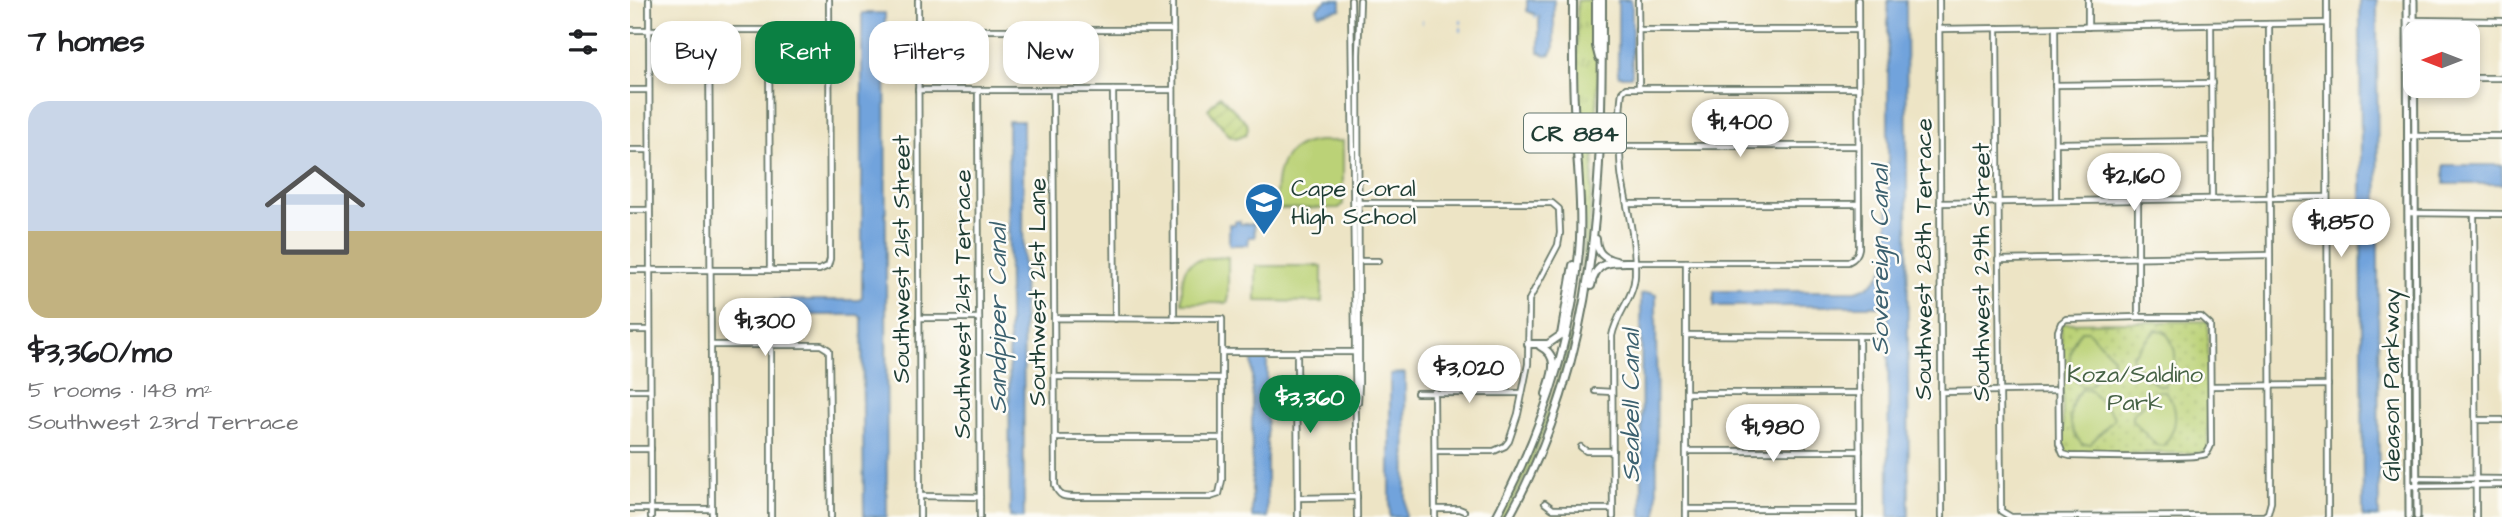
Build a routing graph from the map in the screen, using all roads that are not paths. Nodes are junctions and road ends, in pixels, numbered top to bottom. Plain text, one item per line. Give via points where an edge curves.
1 (649, 0) edge
2 (829, 0) edge
3 (918, 0) edge
4 (1172, 0) edge
5 (1351, 0) edge
6 (1360, 0) edge
7 (1573, 0) edge
8 (1596, 0) edge
9 (1604, 0) edge
10 (1638, 0) edge
11 (1858, 0) edge
12 (1939, 0) edge
13 (2088, 0) edge
14 (2327, 0) edge
15 (2407, 0) edge
16 (2414, 0) edge
17 (2407, 20) joint
18 (2415, 20) junction
19 (829, 21) edge
20 (918, 21) edge
21 (2502, 21) edge
22 (2327, 23) junction
23 (2269, 24) junction
24 (2211, 25) junction
25 (1359, 26) junction
26 (2055, 27) junction
27 (2088, 27) junction
28 (1939, 29) junction
29 (1997, 29) junction
30 (630, 30) edge
31 (649, 30) junction
32 (989, 30) edge
33 (1172, 30) junction
34 (1638, 30) junction
35 (1858, 30) junction
36 (1602, 66) junction
37 (1602, 78) junction
38 (2480, 78) edge
39 (2502, 78) edge
40 (2212, 83) junction
41 (709, 84) edge
42 (769, 84) edge
43 (829, 84) edge
44 (918, 84) edge
45 (2055, 85) junction
46 (1639, 88) junction
47 (1858, 88) junction
48 (630, 90) edge
49 (649, 90) junction
50 (918, 90) junction
51 (978, 90) junction
52 (1054, 90) junction
53 (1113, 90) junction
54 (1173, 90) junction
55 (2407, 98) edge
56 (2415, 98) edge
57 (1601, 101) junction
58 (2408, 136) junction
59 (2415, 136) junction
60 (2502, 136) edge
61 (2212, 141) junction
62 (2056, 143) junction
63 (1622, 146) junction
64 (1858, 146) junction
65 (630, 150) edge
66 (649, 150) junction
67 (2328, 197) junction
68 (2212, 198) junction
69 (2270, 198) junction
70 (2138, 200) junction
71 (2056, 201) junction
72 (1998, 202) junction
73 (1356, 203) junction
74 (1940, 203) junction
75 (1628, 204) junction
76 (1859, 204) junction
77 (630, 210) edge
78 (649, 210) junction
79 (2408, 213) junction
80 (2416, 213) junction
81 (2474, 214) junction
82 (2502, 214) edge
83 (1581, 219) junction
84 (2270, 255) junction
85 (2138, 257) junction
86 (1998, 260) junction
87 (1357, 261) junction
88 (1378, 261) dead end
89 (1616, 261) junction
90 (1634, 262) junction
91 (1685, 262) junction
92 (630, 270) edge
93 (650, 270) junction
94 (711, 270) junction
95 (770, 270) junction
96 (2138, 317) junction
97 (919, 318) junction
98 (979, 318) junction
99 (1054, 318) junction
100 (1115, 319) junction
101 (1174, 319) junction
102 (630, 330) edge
103 (650, 330) junction
104 (1686, 335) junction
105 (1859, 336) junction
106 (1879, 336) dead end
107 (1532, 344) junction
108 (711, 345) junction
109 (771, 345) junction
110 (1222, 352) junction
111 (1297, 352) junction
112 (1357, 352) junction
113 (1573, 357) junction
114 (1055, 377) junction
115 (1222, 378) junction
116 (2328, 385) junction
117 (2211, 386) junction
118 (2271, 386) junction
119 (630, 390) edge
120 (650, 390) junction
121 (2058, 390) junction
122 (1595, 391) dead end
123 (1998, 391) junction
124 (1941, 392) junction
125 (1417, 393) dead end
126 (1434, 393) junction
127 (1522, 393) junction
128 (1612, 393) junction
129 (1686, 393) junction
130 (1860, 393) junction
131 (2476, 420) junction
132 (2502, 420) edge
133 (1055, 438) junction
134 (1222, 438) junction
135 (1581, 447) dead end
136 (630, 449) edge
137 (651, 449) junction
138 (1435, 451) junction
139 (1613, 451) junction
140 (1686, 451) junction
141 (1860, 451) junction
142 (2409, 477) junction
143 (2417, 478) junction
144 (2476, 478) junction
145 (2502, 479) edge
146 (1514, 481) junction
147 (2475, 485) junction
148 (2502, 485) edge
149 (2409, 486) junction
150 (2417, 486) junction
151 (920, 496) junction
152 (980, 497) junction
153 (1357, 497) junction
154 (1298, 498) junction
155 (1545, 503) dead end
156 (630, 509) edge
157 (651, 509) junction
158 (712, 509) junction
159 (1435, 509) junction
160 (1613, 509) junction
161 (1686, 509) junction
162 (1860, 509) junction
163 (1464, 511) dead end
164 (651, 517) edge
165 (712, 517) edge
166 (771, 517) edge
167 (831, 517) edge
168 (920, 517) edge
169 (980, 517) edge
170 (1298, 517) edge
171 (1357, 517) edge
172 (1435, 517) edge
173 (1496, 517) edge
174 (1509, 517) edge
175 (1613, 517) edge
176 (1686, 517) edge
177 (1860, 517) edge
178 (1942, 517) edge
179 (2139, 517) edge
180 (2328, 517) edge
181 (2409, 517) edge
182 (2417, 517) edge
183 (2476, 517) edge

1 - 31 street
2 - 19 street
3 - 20 street, Southwest 21st Street
4 - 33 street
5 - 25 street via 1352,19
5 - 73 street
6 - 25 street
7 - 83 highway, CR 884
8 - 36 highway via 1596,46
9 - 36 highway, CR 884
9 - 37 highway via 1606,66
10 - 34 street
11 - 35 street
12 - 28 street, Southwest 28th Terrace
13 - 27 street
14 - 22 street
15 - 17 main road, Gleason Parkway
16 - 18 main road, Gleason Parkway
17 - 18 street
18 - 21 street
22 - 23 street
22 - 67 street
23 - 24 street
23 - 69 street
24 - 27 street
24 - 40 street
25 - 73 street
26 - 27 street
26 - 29 street
26 - 45 street
28 - 29 street
28 - 74 street, Southwest 28th Terrace
29 - 72 street, Southwest 29th Street
30 - 31 street
31 - 49 street
32 - 33 street
33 - 54 street
34 - 35 street
34 - 46 street
35 - 47 street
36 - 37 highway, CR 884
37 - 57 highway, CR 884
38 - 39 street
40 - 45 street
40 - 61 street
41 - 94 street
42 - 95 street
43 - 95 street via 830,260 819,270
44 - 50 street, Southwest 21st Street
45 - 62 street
46 - 47 street
46 - 63 street via 1622,92
47 - 64 street
48 - 49 street
49 - 66 street
50 - 51 street
50 - 97 street, Southwest 21st Street
51 - 52 street
51 - 98 street, Southwest 21st Terrace
52 - 53 street
52 - 99 street, Southwest 21st Lane
53 - 54 street
53 - 100 street
54 - 101 street
55 - 58 main road, Gleason Parkway
56 - 59 main road, Gleason Parkway
57 - 89 highway via 1605,114 1596,241 1602,255
57 - 113 highway, CR 884 via 1591,260
58 - 59 street
58 - 79 main road, Gleason Parkway
59 - 60 street
59 - 80 main road, Gleason Parkway
61 - 62 street
61 - 68 street
62 - 71 street
63 - 64 street
63 - 75 street
64 - 76 street
65 - 66 street
66 - 78 street
67 - 69 street
67 - 116 street
68 - 69 street
68 - 70 street
69 - 84 street
70 - 71 street
70 - 85 street
71 - 72 street
72 - 74 street
72 - 86 street, Southwest 29th Street
73 - 87 street
73 - 107 street via 1557,206 1558,245 1529,300
74 - 124 street, Southwest 28th Terrace
75 - 76 street
75 - 90 street
76 - 91 street via 1859,248 1854,260
77 - 78 street
78 - 93 street
79 - 80 street
79 - 142 main road, Gleason Parkway
80 - 81 street
80 - 143 main road, Gleason Parkway
81 - 82 street
81 - 131 street
83 - 107 highway via 1563,330 1556,340
83 - 146 highway, CR 884 via 1563,349
84 - 85 street
84 - 118 street
85 - 86 street
85 - 96 street
86 - 123 street, Southwest 29th Street
87 - 88 street
87 - 112 street
89 - 90 highway
89 - 113 highway via 1593,275 1581,344
90 - 91 street
90 - 128 street via 1633,288 1613,331
91 - 104 street
92 - 93 street
93 - 94 street
93 - 103 street
94 - 95 street
94 - 108 street
96 - 117 street via 2201,317 2208,321
96 - 121 street via 2066,319 2061,323
97 - 98 street
97 - 151 street, Southwest 21st Street
98 - 152 street, Southwest 21st Terrace
99 - 100 street
99 - 114 street, Southwest 21st Lane
100 - 101 street
101 - 110 street via 1222,319
102 - 103 street
103 - 120 street
104 - 105 street
104 - 129 street
105 - 106 street
105 - 130 street
107 - 127 street
107 - 146 highway via 1548,351 1554,363
108 - 109 street
108 - 158 street
109 - 166 street
109 - 167 street via 821,345 829,350
110 - 111 street
110 - 115 street
111 - 112 street
111 - 154 street
112 - 153 street
113 - 174 highway, CR 884 via 1548,435
114 - 115 street
114 - 133 street, Southwest 21st Lane
115 - 134 street
116 - 118 street
116 - 180 street
117 - 118 street
117 - 121 street via 2208,453 2177,457 2063,454
118 - 179 street via 2268,513
119 - 120 street
120 - 137 street
121 - 123 street
122 - 128 street
123 - 124 street
123 - 179 street, Southwest 29th Street via 1999,507 2004,514
124 - 178 street, Southwest 28th Terrace
125 - 126 street
126 - 127 street
126 - 138 street
127 - 138 street via 1505,446 1494,451
128 - 139 street
129 - 130 street
129 - 140 street
130 - 141 street
131 - 132 street
131 - 144 street
133 - 134 street
133 - 134 street, Southwest 21st Lane via 1055,485 1062,497 1210,497 1219,494 1223,480
135 - 139 street
136 - 137 street
137 - 157 street
138 - 159 street
139 - 160 street
140 - 141 street
140 - 161 street
141 - 162 street
142 - 143 street
142 - 149 main road, Gleason Parkway
143 - 144 street
143 - 150 main road, Gleason Parkway
144 - 145 street
144 - 147 street
146 - 173 highway, CR 884
147 - 148 street
147 - 150 street
147 - 183 street
149 - 150 street
149 - 181 main road, Gleason Parkway
150 - 182 main road, Gleason Parkway
151 - 152 street
151 - 168 street, Southwest 21st Street
152 - 169 street, Southwest 21st Terrace
153 - 154 street
153 - 171 street
154 - 170 street
155 - 160 street via 1553,509
156 - 157 street
157 - 158 street
157 - 164 street
158 - 165 street
159 - 163 street
159 - 172 street
160 - 175 street
161 - 162 street
161 - 176 street
162 - 177 street

